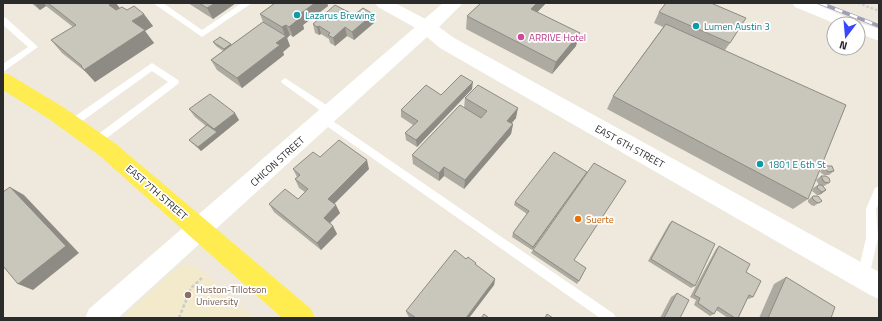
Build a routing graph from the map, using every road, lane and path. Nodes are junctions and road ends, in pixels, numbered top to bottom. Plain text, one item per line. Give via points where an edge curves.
1 (157, 3) edge
2 (248, 3) edge
3 (454, 3) edge
4 (800, 3) edge
5 (858, 3) edge
6 (387, 4) edge
7 (879, 11) edge
8 (832, 16) edge
9 (3, 20) edge
10 (427, 27) junction
11 (866, 30) edge
12 (879, 35) edge
13 (5, 81) edge
14 (285, 81) dead end
15 (328, 116) junction
16 (72, 124) junction
17 (96, 142) junction
18 (879, 191) edge
19 (200, 229) junction
20 (202, 278) dead end
21 (871, 281) edge
22 (98, 318) edge
23 (179, 318) edge
24 (302, 318) edge
25 (610, 318) edge

1 - 2 lane via 202,34
3 - 10 street, CHICON STREET
4 - 8 street
5 - 7 path
6 - 10 street, EAST 6TH STREET
9 - 13 lane via 34,47
10 - 15 street, CHICON STREET
10 - 21 street, EAST 6TH STREET via 447,43
11 - 12 street
13 - 16 main road, EAST 7TH STREET
14 - 15 lane
15 - 19 street, CHICON STREET
15 - 25 lane
16 - 17 main road, EAST 7TH STREET
16 - 17 lane via 152,66 175,82
17 - 19 main road, EAST 7TH STREET
18 - 21 lane via 871,209
19 - 22 street, CHICON STREET
19 - 24 main road, EAST 7TH STREET
20 - 23 path via 191,288

